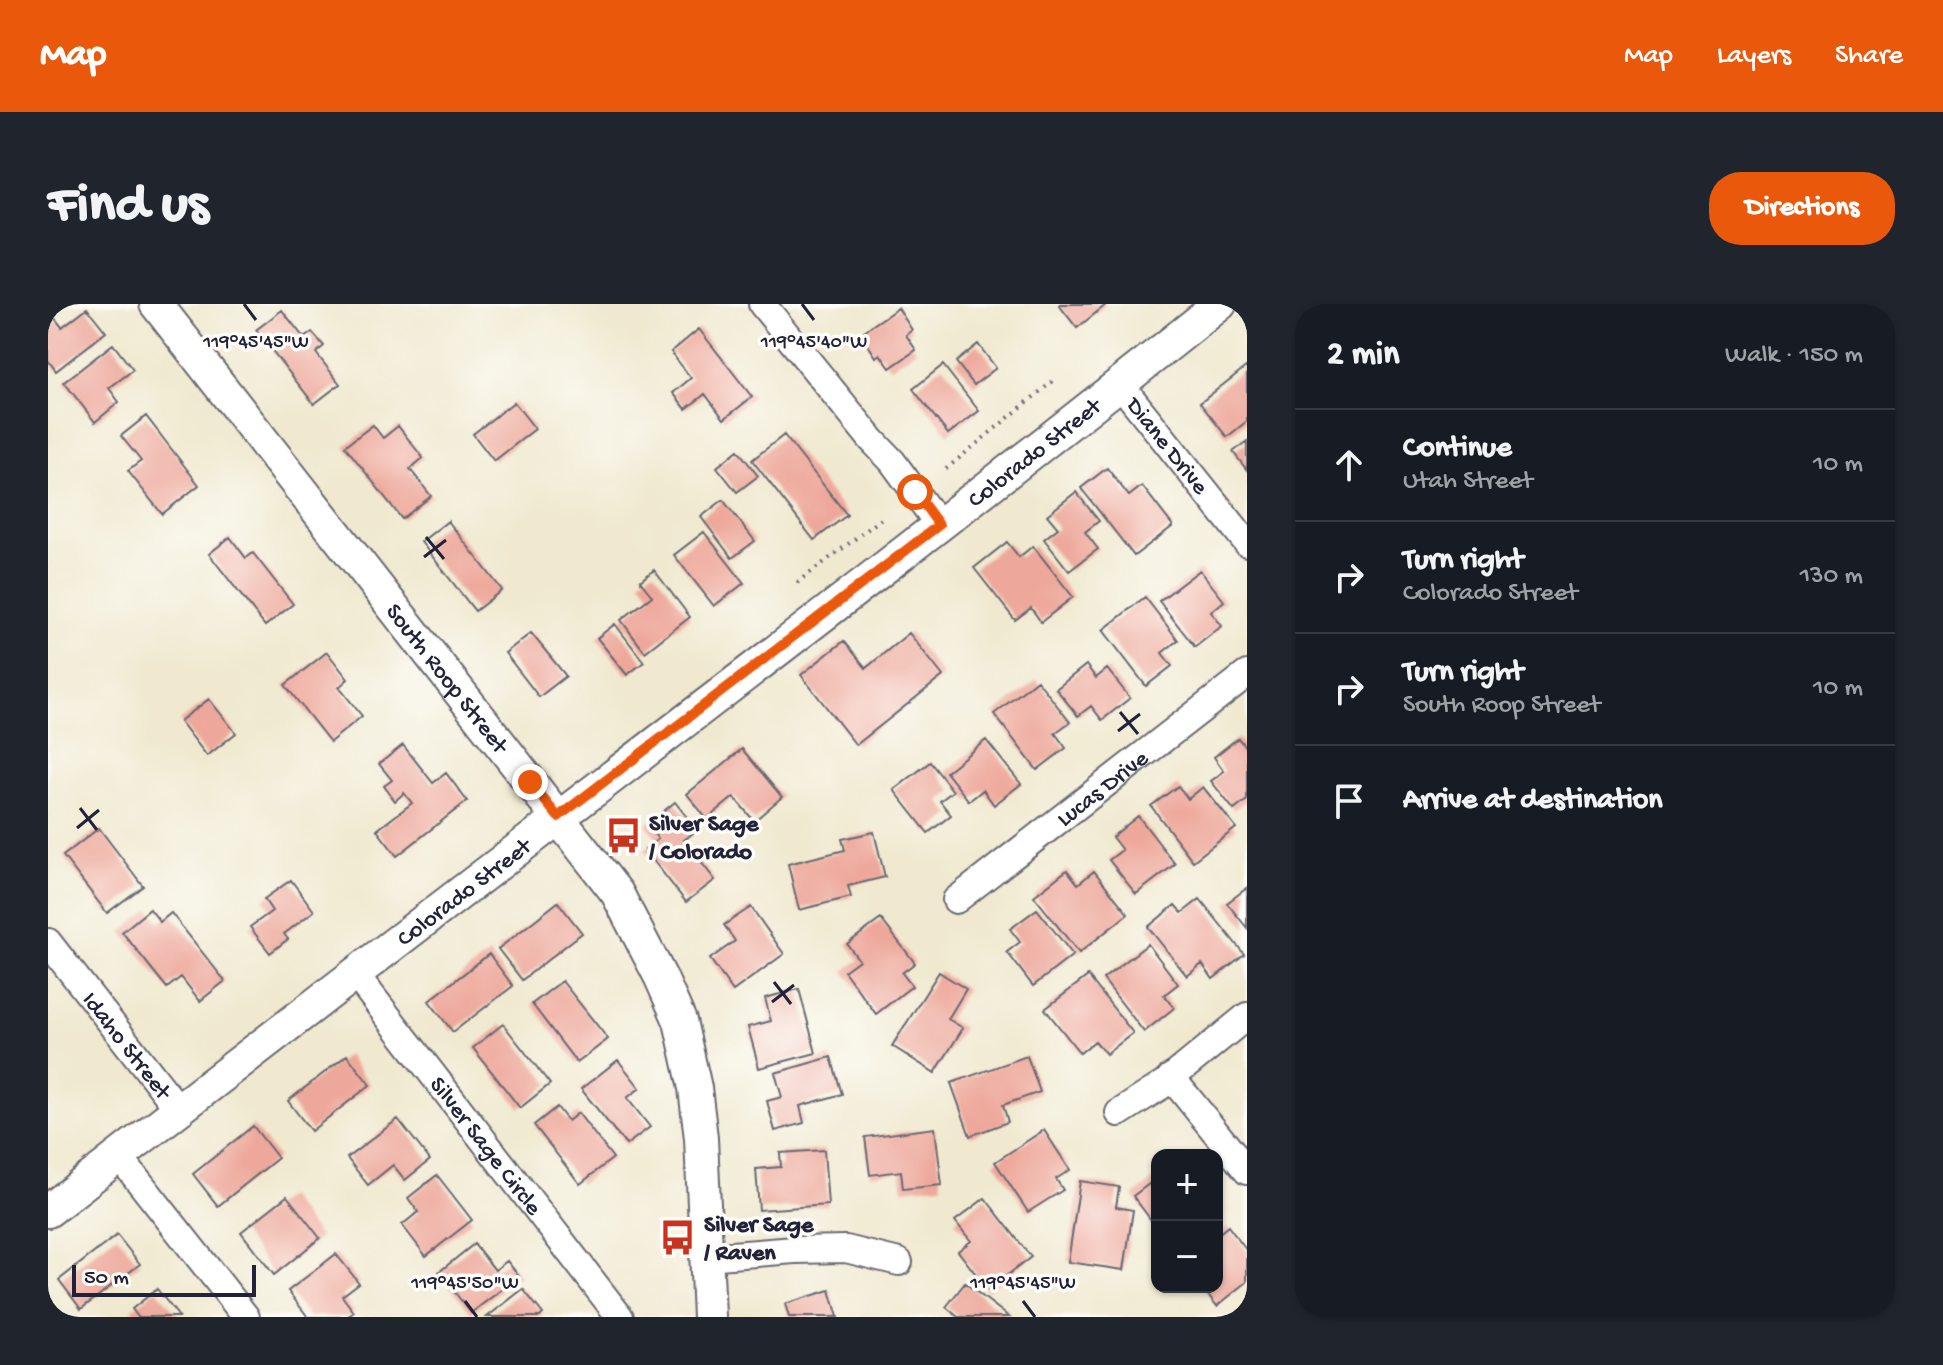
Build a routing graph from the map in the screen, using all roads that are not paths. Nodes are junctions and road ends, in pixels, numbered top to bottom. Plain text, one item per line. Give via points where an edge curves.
1 (156, 304) edge
2 (762, 304) edge
3 (1220, 304) edge
4 (1120, 384) junction
5 (939, 525) junction
6 (1247, 543) edge
7 (1247, 674) edge
8 (558, 817) junction
9 (956, 900) dead end
10 (48, 942) edge
11 (355, 974) junction
12 (1247, 1016) edge
13 (1171, 1077) junction
14 (179, 1110) junction
15 (1119, 1113) dead end
16 (119, 1156) junction
17 (1247, 1171) edge
18 (48, 1211) edge
19 (705, 1257) junction
20 (899, 1262) dead end
21 (246, 1317) edge
22 (620, 1317) edge
23 (709, 1317) edge

1 - 8 street, South Roop Street
2 - 5 street
3 - 4 street, Colorado Street
4 - 5 street, Colorado Street
4 - 6 street, Diane Drive
5 - 8 street, Colorado Street
7 - 9 street, Lucas Drive
8 - 11 street, Colorado Street
8 - 19 street, South Roop Street via 617,893 680,1021 701,1138
10 - 14 street, Idaho Street
11 - 14 street, Colorado Street
11 - 22 street, Silver Sage Circle
12 - 13 street
13 - 15 street
13 - 17 street
14 - 16 street, Colorado Street
16 - 18 street, Colorado Street
16 - 21 street
19 - 20 street via 846,1249
19 - 23 street, South Roop Street

